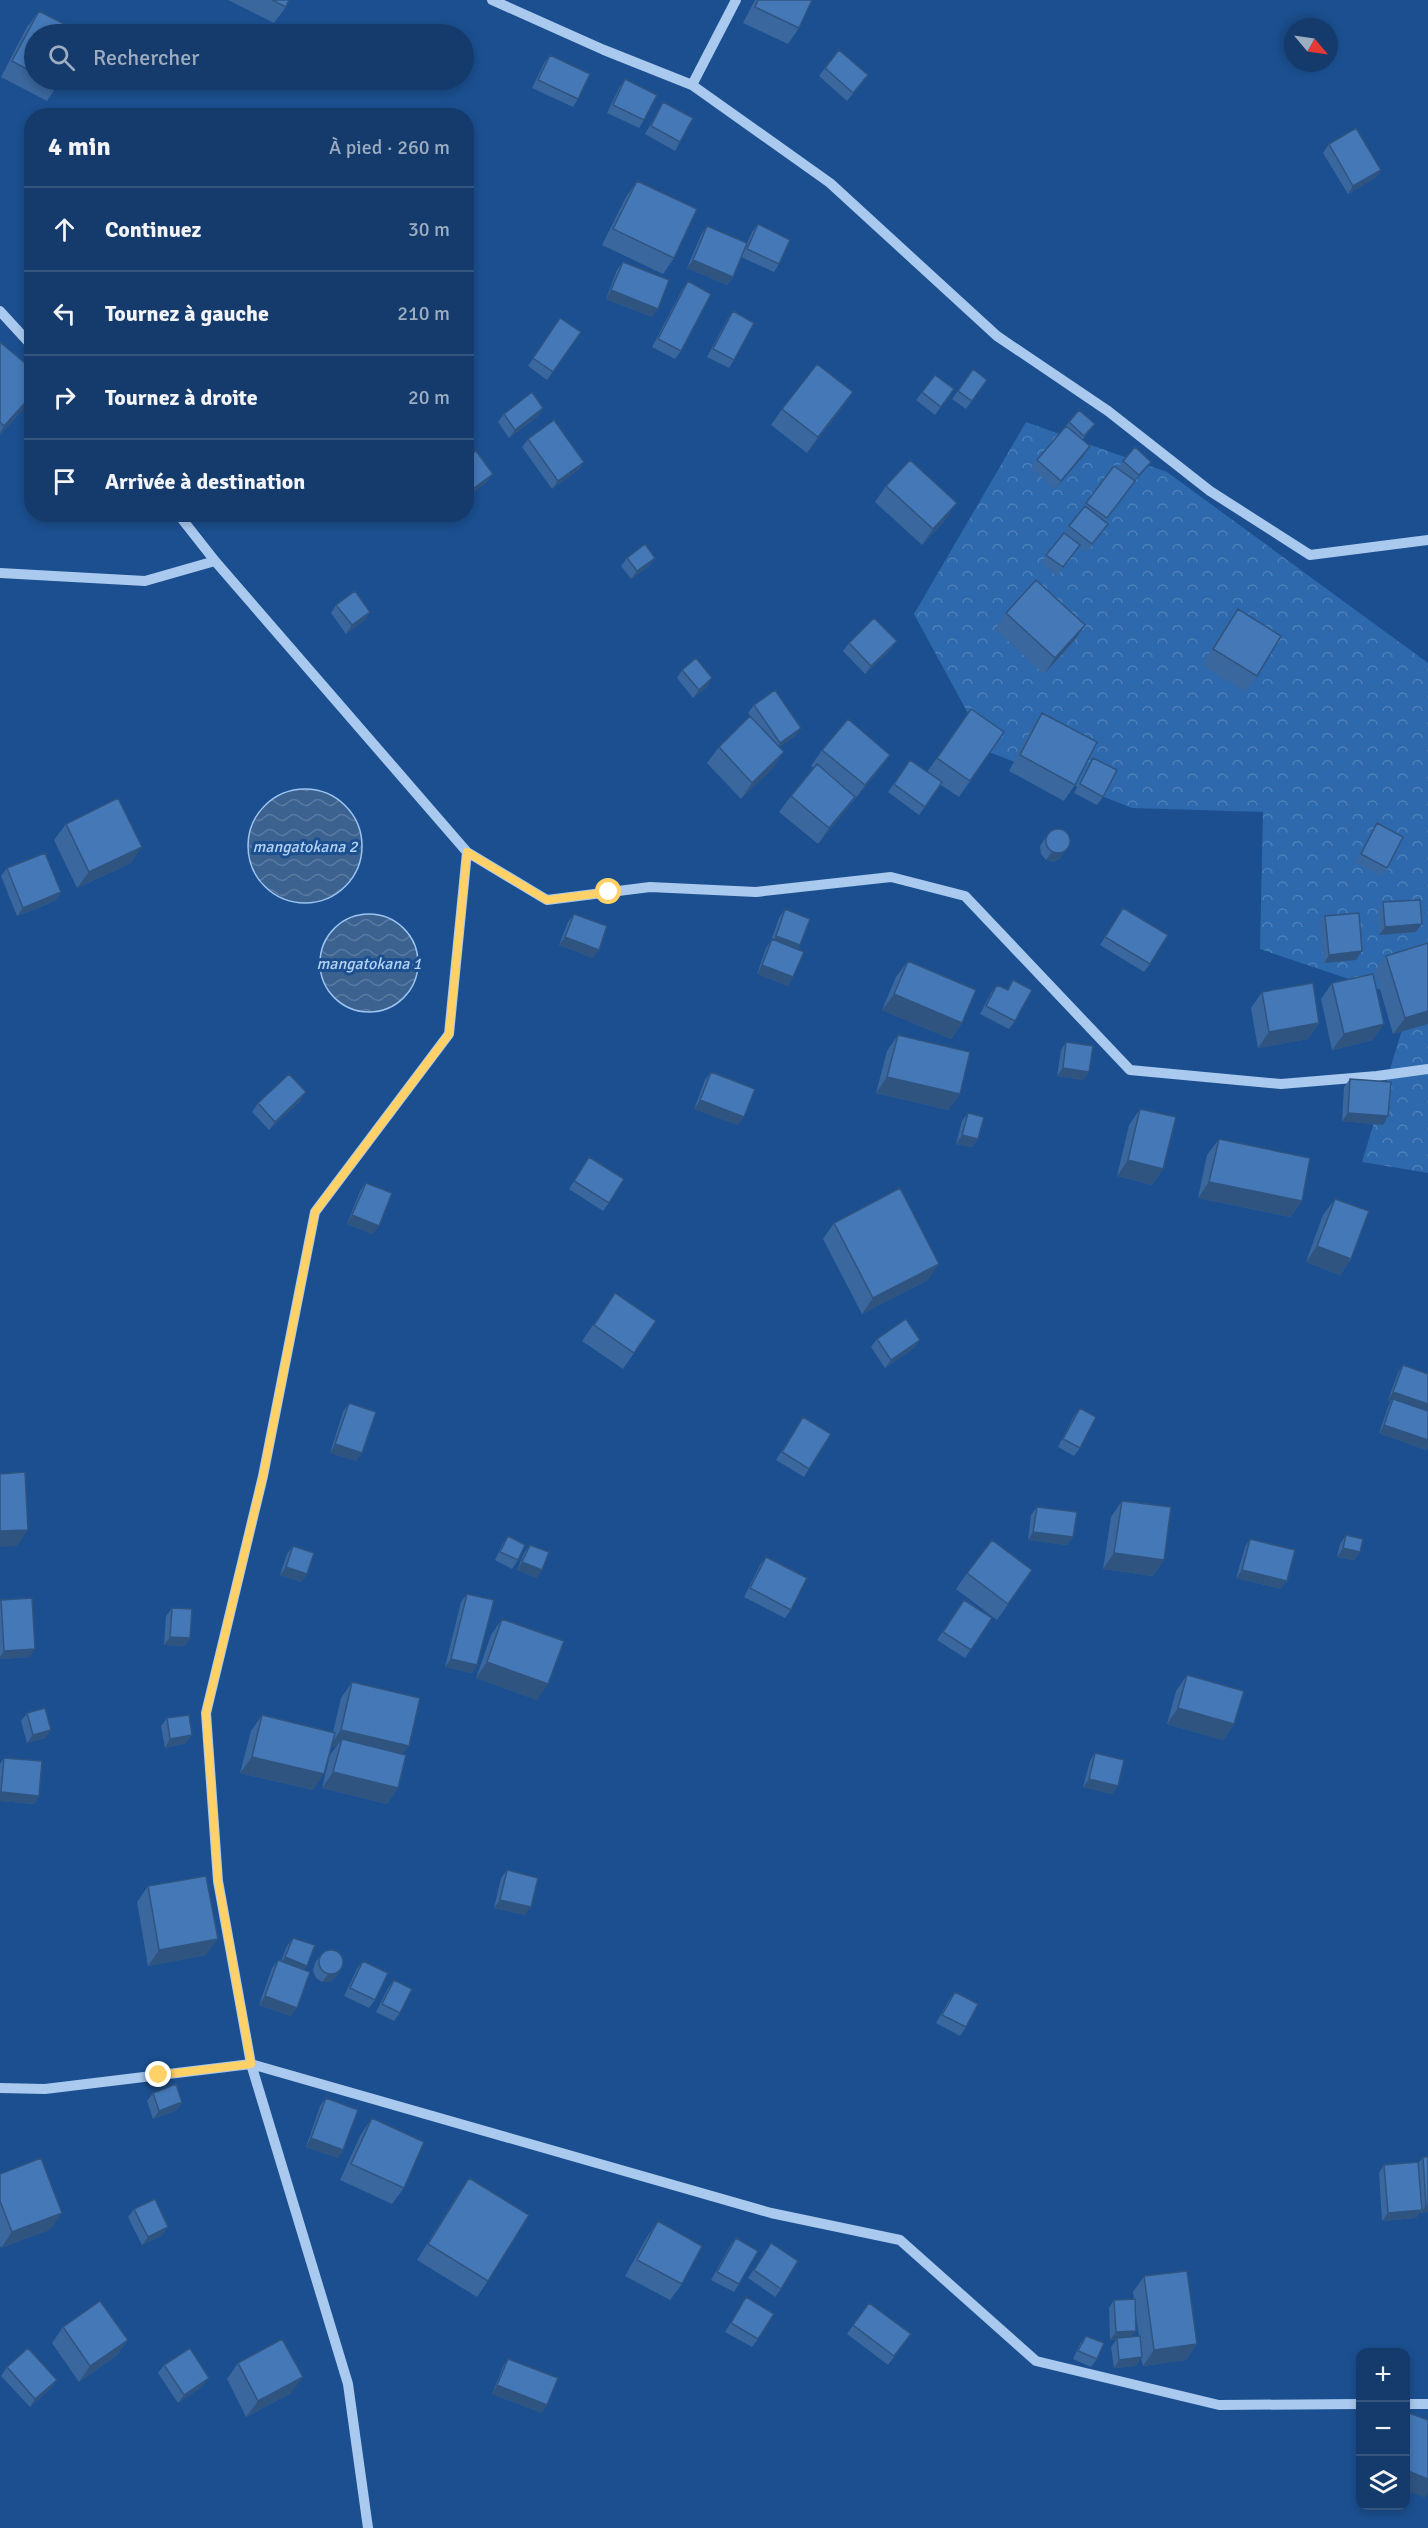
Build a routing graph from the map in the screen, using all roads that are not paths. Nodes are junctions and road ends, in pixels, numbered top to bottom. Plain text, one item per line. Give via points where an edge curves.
1 (492, 0) edge
2 (736, 0) edge
3 (692, 85) junction
4 (0, 311) edge
5 (24, 337) edge
6 (184, 522) edge
7 (1428, 540) edge
8 (215, 561) junction
9 (0, 573) edge
10 (467, 852) junction
11 (1428, 1069) edge
12 (251, 2064) junction
13 (0, 2088) edge
14 (1356, 2404) edge
15 (1410, 2404) edge
16 (1428, 2404) edge
17 (368, 2528) edge

1 - 3 street
2 - 3 street
3 - 7 street via 830,183 997,336 1108,411 1210,491 1310,555
4 - 5 street
6 - 8 street
8 - 9 street via 146,581
8 - 10 street
10 - 11 street via 547,900 650,887 756,892 891,877 965,896 1130,1070 1281,1084
10 - 12 street via 449,1034 315,1212 263,1476 206,1713 218,1881
12 - 13 street via 45,2088
12 - 14 street via 771,2212 900,2240 1036,2361 1219,2405
12 - 17 street via 348,2384
15 - 16 street

